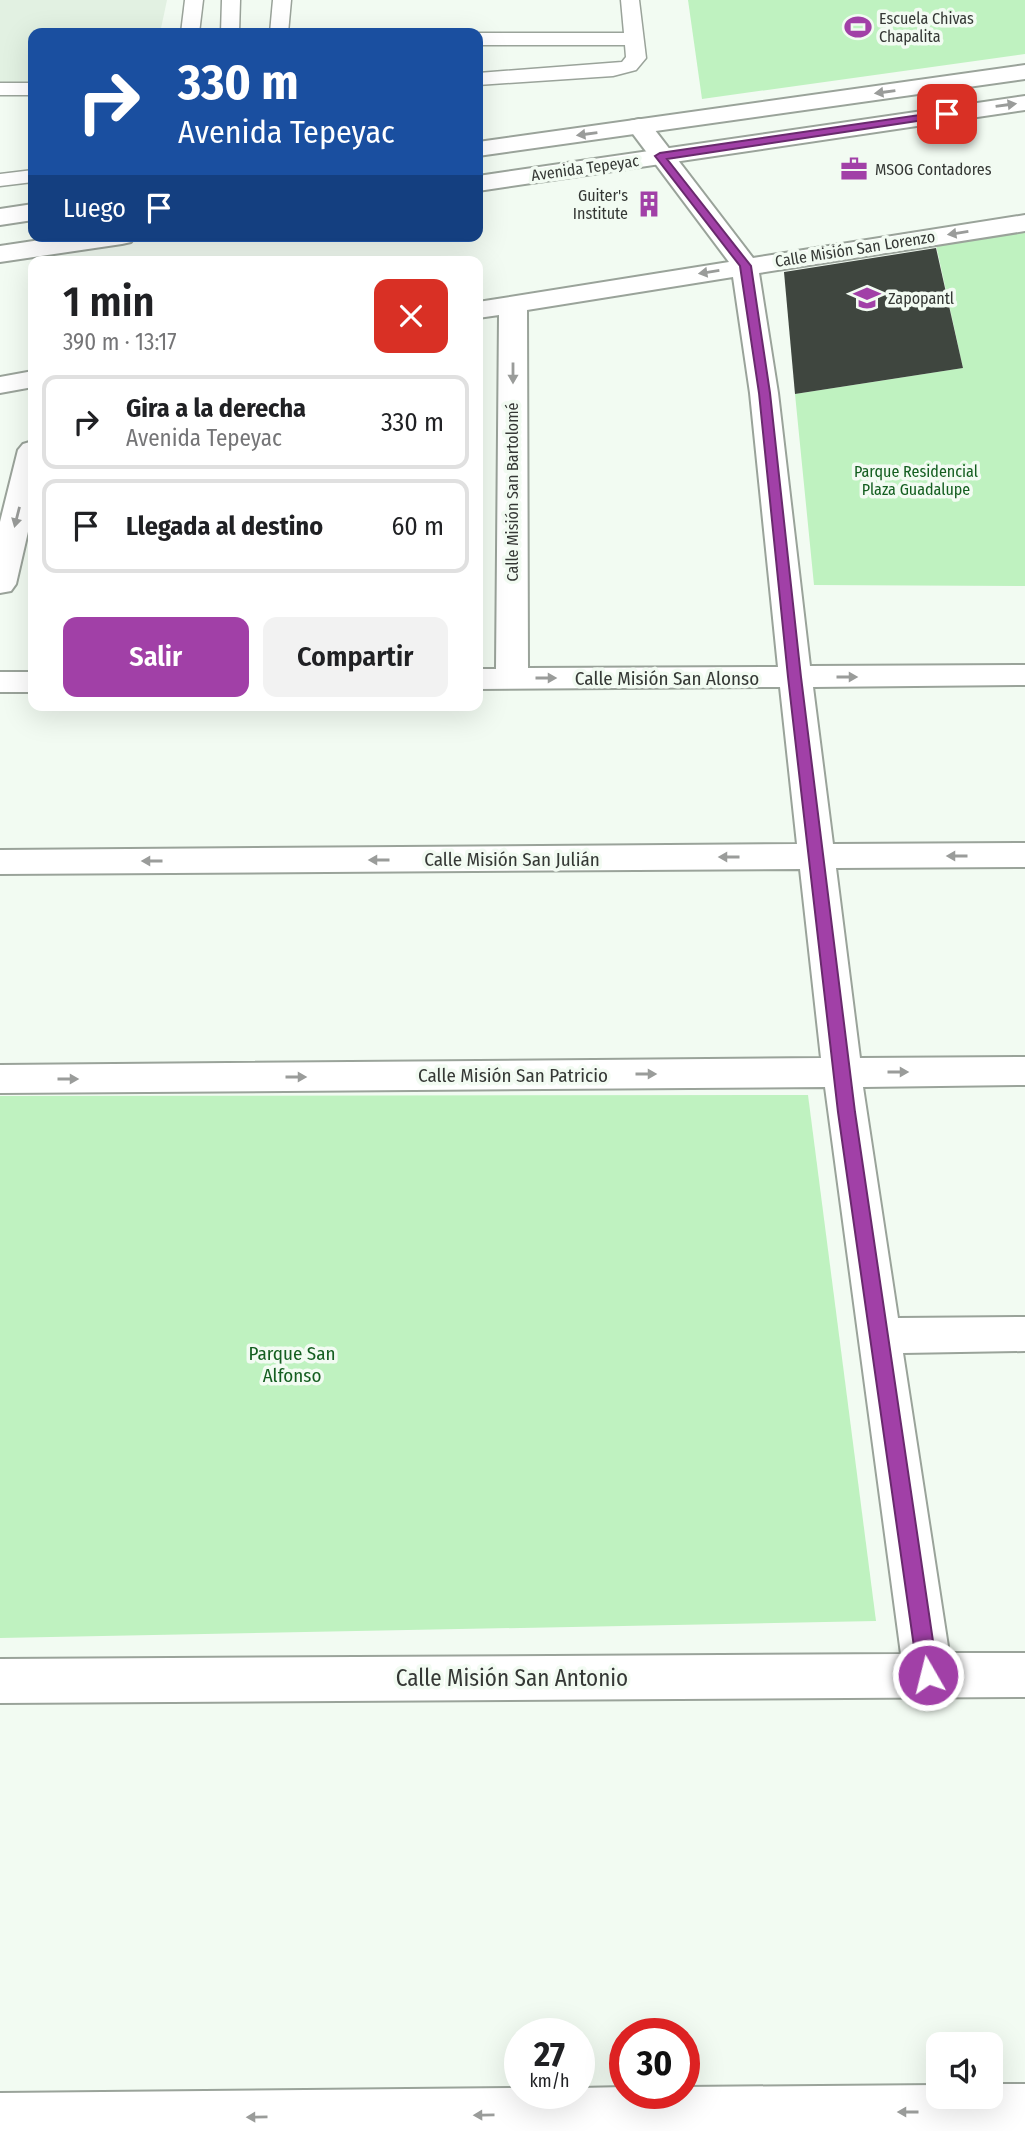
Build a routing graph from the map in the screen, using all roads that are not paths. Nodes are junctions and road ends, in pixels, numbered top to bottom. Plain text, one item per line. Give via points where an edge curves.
1 (194, 0) edge
2 (231, 0) edge
3 (282, 0) edge
4 (630, 0) edge
5 (191, 28) edge
6 (230, 28) edge
7 (279, 28) edge
8 (483, 39) edge
9 (632, 39) junction
10 (1025, 72) edge
11 (483, 79) edge
12 (0, 89) edge
13 (28, 89) edge
14 (1025, 103) edge
15 (639, 126) junction
16 (483, 148) edge
17 (660, 156) junction
18 (28, 177) edge
19 (0, 180) edge
20 (483, 183) edge
21 (28, 213) edge
22 (0, 217) edge
23 (1025, 223) edge
24 (81, 242) edge
25 (0, 254) edge
26 (746, 266) junction
27 (513, 304) junction
28 (483, 309) edge
29 (28, 380) edge
30 (0, 385) edge
31 (28, 470) edge
32 (0, 584) edge
33 (1025, 675) edge
34 (794, 677) junction
35 (483, 679) edge
36 (512, 679) junction
37 (0, 682) edge
38 (28, 682) edge
39 (1025, 855) edge
40 (816, 857) junction
41 (0, 862) edge
42 (1025, 1071) edge
43 (842, 1072) junction
44 (0, 1079) edge
45 (1025, 1334) edge
46 (879, 1336) junction
47 (928, 1675) junction
48 (1025, 1675) edge
49 (0, 1681) edge
50 (1025, 2111) edge
51 (0, 2120) edge
52 (692, 2122) edge

1 - 5 lane
2 - 6 lane
3 - 7 lane
4 - 9 lane
8 - 9 lane
9 - 11 lane via 636,58 621,68
10 -> 15 street, Avenida Tepeyac
12 - 13 lane
17 -> 14 street, Avenida Tepeyac
15 -> 16 street, Avenida Tepeyac
15 - 17 street
17 - 20 street, Avenida Tepeyac
17 - 26 street
18 - 19 lane
21 - 22 street
23 -> 26 street, Calle Misión San Lorenzo
24 - 25 street
26 -> 27 street, Calle Misión San Lorenzo
26 - 34 street
27 - 28 street, Calle Misión San Lorenzo
27 -> 36 street, Calle Misión San Bartolomé
29 - 30 street
31 -> 32 street
34 -> 33 street, Calle Misión San Alonso
36 -> 34 street, Calle Misión San Alonso
34 - 40 street
35 - 36 street, Calle Misión San Alonso
37 - 38 street
39 -> 40 street, Calle Misión San Julián
40 -> 41 street, Calle Misión San Julián
40 - 43 street
43 -> 42 street, Calle Misión San Patricio
44 -> 43 street, Calle Misión San Patricio
43 - 46 street
45 - 46 street
46 - 47 street
47 - 48 street, Calle Misión San Antonio
47 - 49 street, Calle Misión San Antonio
50 -> 52 street
52 -> 51 street

